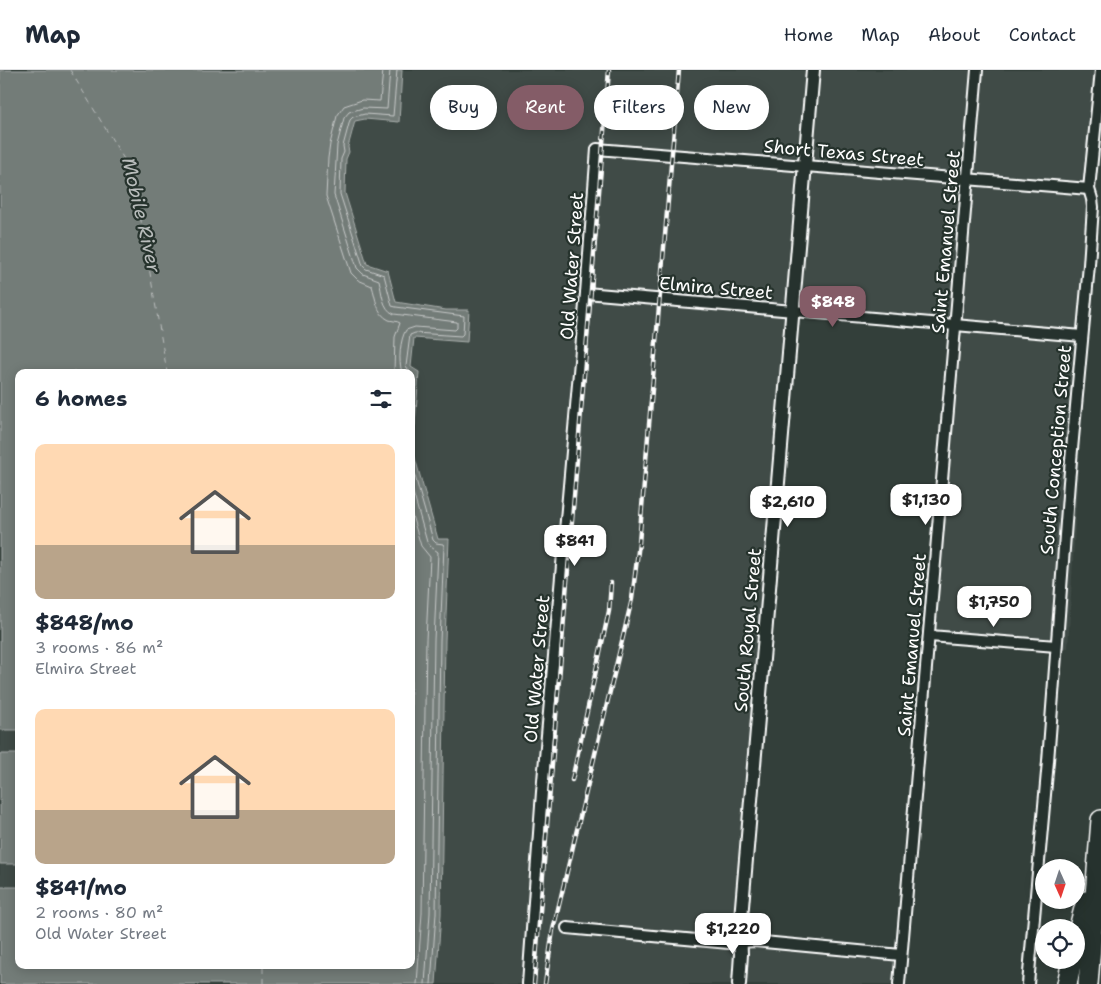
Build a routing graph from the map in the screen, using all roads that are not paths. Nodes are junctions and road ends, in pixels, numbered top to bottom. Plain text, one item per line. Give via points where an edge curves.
1 (813, 70) edge
2 (977, 70) edge
3 (1101, 70) edge
4 (597, 149) joint
5 (805, 166) junction
6 (968, 179) junction
7 (1089, 190) junction
8 (586, 293) junction
9 (793, 311) junction
10 (955, 326) junction
11 (1082, 336) junction
12 (930, 636) junction
13 (1056, 646) junction
14 (1100, 826) edge
15 (1080, 919) edge
16 (568, 928) dead end
17 (741, 942) junction
18 (901, 955) junction
19 (1070, 969) edge
20 (528, 984) edge
21 (739, 984) edge
22 (899, 984) edge
23 (1028, 984) edge
24 (1067, 984) edge
25 (1088, 984) edge

1 - 5 street, South Royal Street
2 - 6 street, Saint Emanuel Street
3 - 7 street, South Conception Street
4 - 5 street, Short Texas Street
4 - 8 street, Old Water Street
5 - 6 street, Short Texas Street
5 - 9 street, South Royal Street
6 - 7 street, Short Texas Street
6 - 10 street, Saint Emanuel Street
7 - 11 street, South Conception Street via 1093,207
8 - 9 street, Elmira Street
8 - 20 street, Old Water Street
9 - 10 street, Elmira Street
9 - 17 street, South Royal Street
10 - 11 street, Elmira Street
10 - 12 street, Saint Emanuel Street
11 - 13 street, South Conception Street
12 - 13 street
12 - 18 street, Saint Emanuel Street
13 - 23 street, South Conception Street
14 - 15 highway
14 - 25 highway
16 - 17 street
17 - 18 street
17 - 21 street, South Royal Street
18 - 22 street, Saint Emanuel Street
19 - 24 highway

